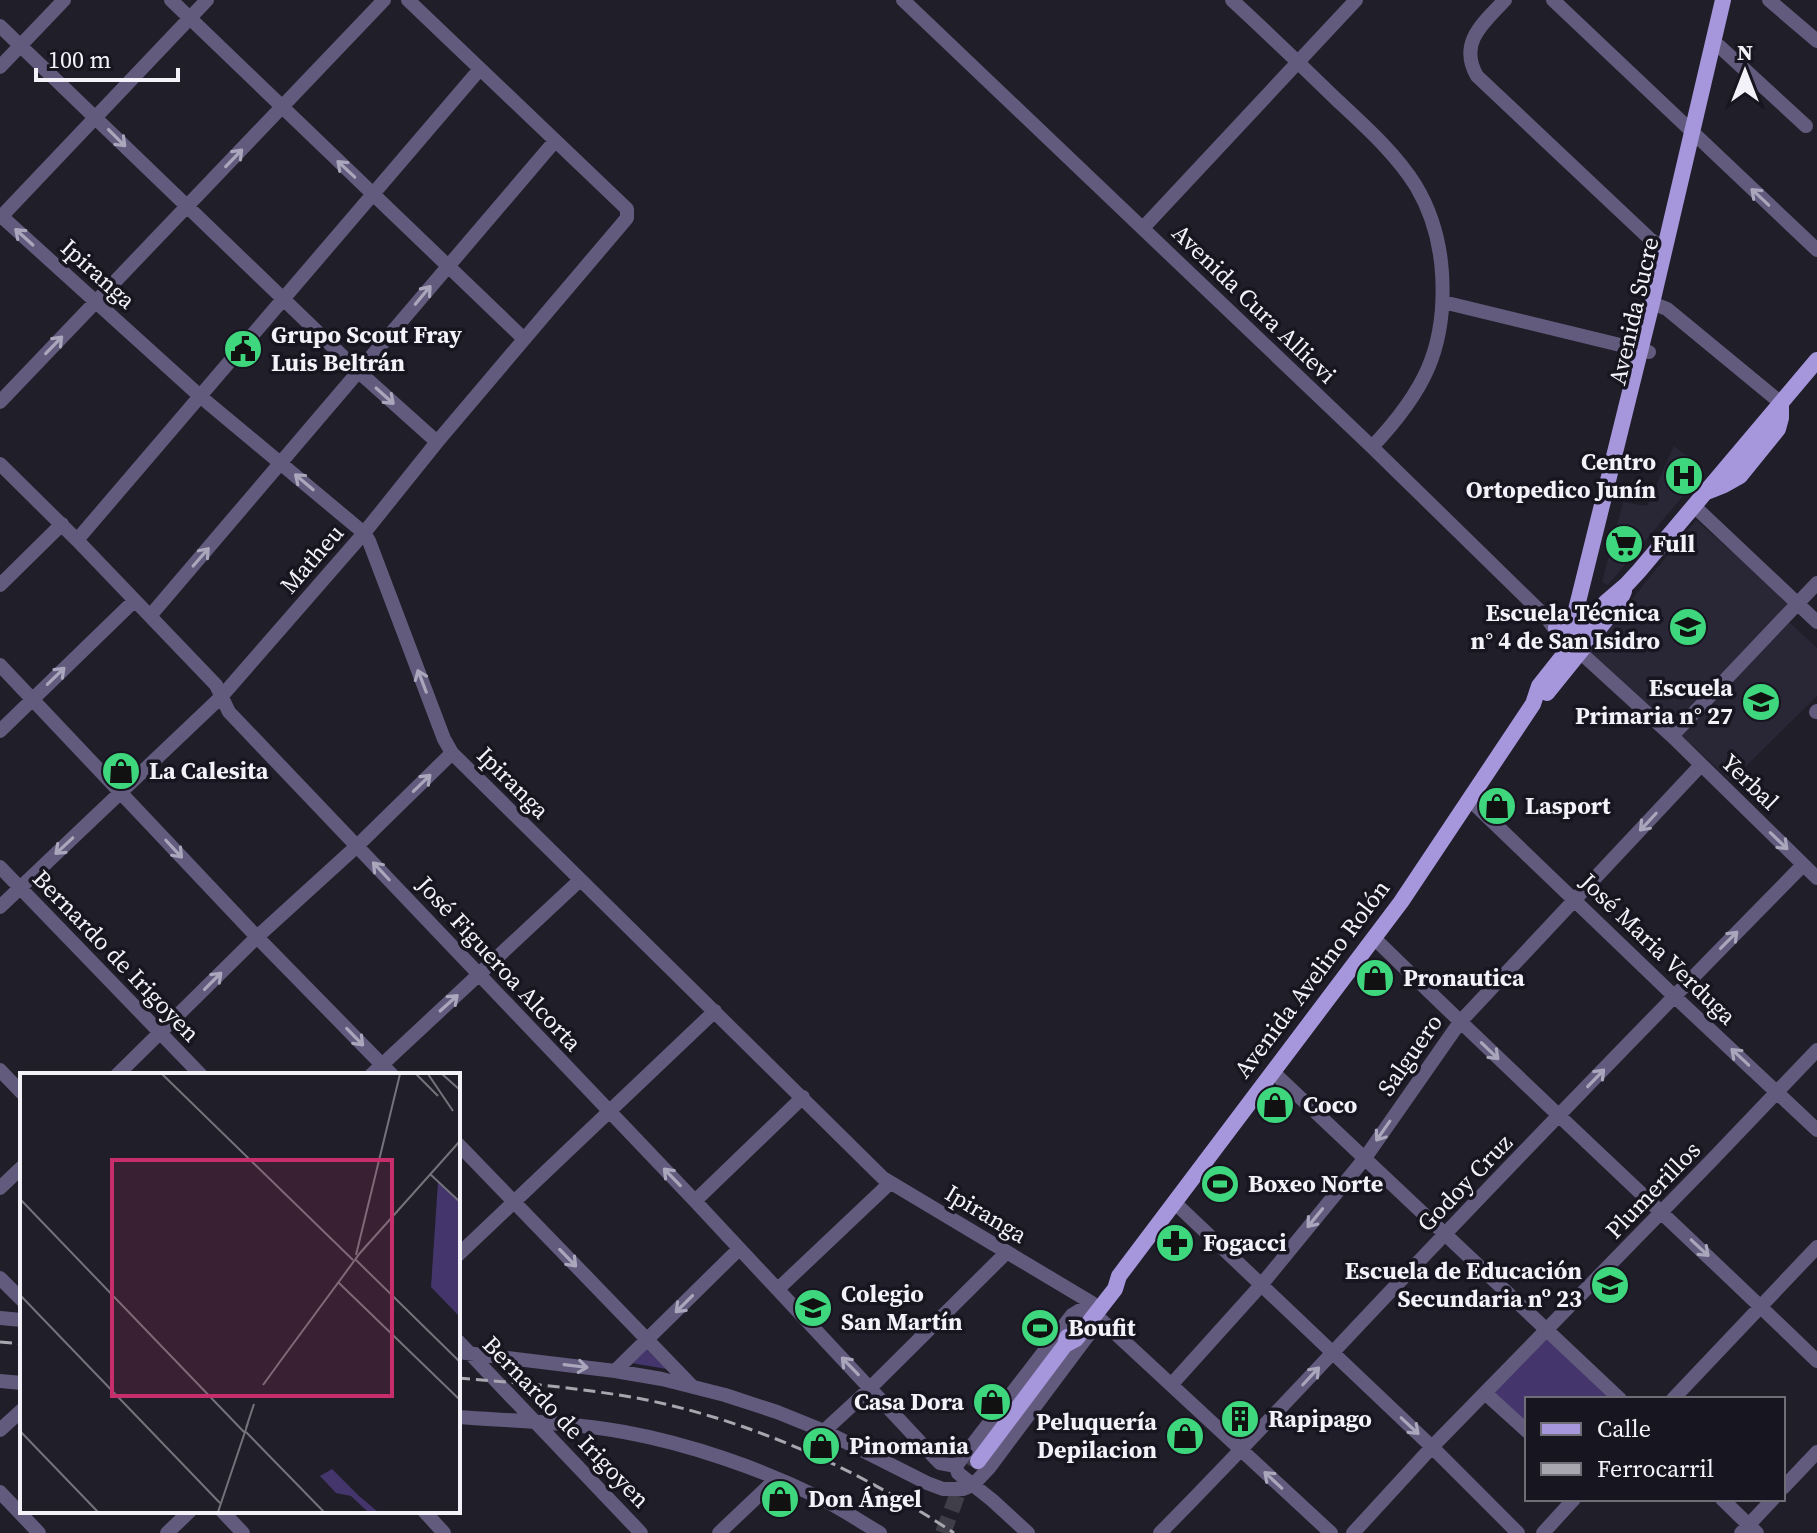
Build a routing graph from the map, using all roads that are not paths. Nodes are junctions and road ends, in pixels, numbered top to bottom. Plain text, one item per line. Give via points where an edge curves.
1 (64, 0) edge
2 (171, 0) edge
3 (207, 0) edge
4 (384, 0) edge
5 (408, 0) edge
6 (1232, 0) edge
7 (1356, 0) edge
8 (1505, 0) edge
9 (1553, 0) edge
10 (1723, 0) edge
11 (1731, 0) edge
12 (1769, 0) edge
13 (908, 1) edge
14 (190, 18) junction
15 (0, 26) edge
16 (1817, 41) edge
17 (21, 45) junction
18 (1716, 46) junction
19 (1297, 61) junction
20 (0, 67) edge
21 (480, 69) junction
22 (282, 108) junction
23 (97, 117) junction
24 (1806, 126) dead end
25 (1694, 135) junction
26 (555, 141) junction
27 (372, 194) junction
28 (187, 207) junction
29 (0, 216) edge
30 (1143, 228) junction
31 (1665, 249) junction
32 (1817, 250) edge
33 (448, 265) junction
34 (283, 298) junction
35 (96, 302) junction
36 (1443, 302) junction
37 (1656, 304) junction
38 (524, 339) junction
39 (1644, 351) junction
40 (1817, 360) edge
41 (359, 372) junction
42 (201, 397) junction
43 (0, 402) edge
44 (1781, 403) junction
45 (437, 442) junction
46 (1372, 447) junction
47 (0, 464) edge
48 (281, 464) junction
49 (1694, 506) junction
50 (62, 524) junction
51 (364, 533) junction
52 (77, 540) junction
53 (1817, 583) edge
54 (1627, 584) junction
55 (0, 585) edge
56 (1592, 585) junction
57 (134, 601) junction
58 (1606, 602) junction
59 (1798, 602) junction
60 (150, 616) junction
61 (1551, 622) junction
62 (1574, 622) junction
63 (1817, 622) edge
64 (1568, 653) junction
65 (0, 665) edge
66 (221, 697) junction
67 (32, 699) junction
68 (1533, 704) junction
69 (0, 731) edge
70 (1672, 736) junction
71 (452, 753) junction
72 (1701, 765) junction
73 (121, 792) junction
74 (1470, 800) junction
75 (357, 846) junction
76 (1803, 865) junction
77 (0, 867) edge
78 (1817, 878) edge
79 (579, 881) junction
80 (20, 888) junction
81 (1575, 900) junction
82 (0, 907) edge
83 (257, 937) junction
84 (1374, 938) junction
85 (478, 976) junction
86 (1674, 996) junction
87 (715, 1011) junction
88 (1460, 1022) junction
89 (161, 1033) junction
90 (1817, 1050) edge
91 (0, 1070) edge
92 (381, 1071) edge
93 (1273, 1072) junction
94 (119, 1073) edge
95 (199, 1073) edge
96 (20, 1091) edge
97 (1777, 1091) junction
98 (803, 1097) junction
99 (608, 1110) junction
100 (1559, 1117) junction
101 (1817, 1130) edge
102 (460, 1146) edge
103 (1365, 1158) junction
104 (20, 1169) edge
105 (890, 1183) junction
106 (0, 1188) edge
107 (514, 1201) junction
108 (695, 1201) junction
109 (1174, 1202) junction
110 (1661, 1212) junction
111 (1444, 1235) junction
112 (1817, 1247) edge
113 (739, 1249) junction
114 (1007, 1252) junction
115 (460, 1253) edge
116 (0, 1278) edge
117 (1262, 1284) junction
118 (778, 1289) junction
119 (20, 1298) edge
120 (1760, 1306) junction
121 (1097, 1310) junction
122 (0, 1318) edge
123 (20, 1320) edge
124 (1547, 1331) junction
125 (647, 1340) junction
126 (464, 1352) edge
127 (1333, 1353) junction
128 (1817, 1361) edge
129 (615, 1371) junction
130 (0, 1381) edge
131 (20, 1383) edge
132 (691, 1385) junction
133 (1171, 1385) junction
134 (870, 1388) junction
135 (1485, 1393) junction
136 (1618, 1397) edge
137 (1675, 1397) edge
138 (20, 1412) edge
139 (460, 1417) edge
140 (538, 1423) junction
141 (1525, 1429) edge
142 (0, 1430) edge
143 (824, 1431) junction
144 (1432, 1447) junction
145 (1242, 1450) junction
146 (1817, 1452) edge
147 (978, 1461) tunnel mouth
148 (956, 1466) junction
149 (776, 1479) junction
150 (973, 1485) junction
151 (1785, 1486) edge
152 (0, 1492) edge
153 (1572, 1501) edge
154 (1724, 1501) edge
155 (1771, 1501) edge
156 (188, 1513) edge
157 (224, 1513) edge
158 (426, 1513) edge
159 (1749, 1530) edge
160 (39, 1533) edge
161 (167, 1533) edge
162 (243, 1533) edge
163 (444, 1533) edge
164 (641, 1533) edge
165 (719, 1533) edge
166 (880, 1533) edge
167 (1028, 1533) edge
168 (1160, 1533) edge
169 (1331, 1533) edge
170 (1353, 1533) edge
171 (1518, 1533) edge
172 (1543, 1533) edge

1 - 17 street
2 - 14 street
3 - 14 street
4 - 22 street
5 - 21 street
6 - 19 street
7 - 19 street
8 - 31 street via 1471,41 1470,59 1477,76
9 - 25 street
10 - 18 main road, Avenida Sucre
11 - 18 main road, Avenida Sucre
12 - 16 street
13 - 30 street, Avenida Cura Allievi
14 - 22 street
14 - 23 street
15 - 17 street
17 - 20 street
17 - 23 street
18 - 24 street
18 - 25 main road, Avenida Sucre
19 - 30 street
19 - 36 street via 1369,130 1415,184 1433,223
21 - 26 street
21 - 27 street
27 -> 22 street
28 -> 22 street
23 -> 28 street
23 - 29 street
25 - 31 main road, Avenida Sucre
32 -> 25 street
25 - 37 main road, Avenida Sucre
26 - 33 street
26 - 38 street, Matheu via 628,214
27 - 33 street
27 - 34 street
28 - 34 street
28 - 35 street
35 -> 29 street, Ipiranga
30 - 46 street, Avenida Cura Allievi
31 - 37 main road, Avenida Sucre
33 - 38 street
41 -> 33 street
34 - 41 street
34 - 42 street
35 - 42 street, Ipiranga
43 -> 35 street
36 - 39 street
36 - 46 street via 1437,346 1425,377
37 - 39 main road, Avenida Sucre
37 - 44 street
38 - 45 street, Matheu
39 - 56 main road, Avenida Sucre
39 - 62 main road, Avenida Sucre
40 - 44 main road, Avenida Avelino Rolón
41 -> 45 street
41 - 48 street
42 - 48 street, Ipiranga
42 - 52 street
44 - 49 main road, Avenida Avelino Rolón
45 - 51 street, Matheu
46 - 61 street, Avenida Cura Allievi
47 - 50 street, José Figueroa Alcorta
51 -> 48 street, Ipiranga
60 -> 48 street
49 - 54 main road, Avenida Avelino Rolón
49 - 59 street
50 - 52 street, José Figueroa Alcorta
50 - 55 street
51 - 66 street, Matheu
71 -> 51 street, Ipiranga
52 - 57 street, José Figueroa Alcorta
53 - 59 street
54 - 58 main road, Avenida Avelino Rolón
54 - 64 main road, Avenida Avelino Rolón via 1618,605
56 - 58 main road
56 - 62 main road, Avenida Sucre via 1585,610
57 - 60 street, José Figueroa Alcorta
67 -> 57 street
58 - 64 main road, Avenida Avelino Rolón
59 - 63 street
59 - 70 street
60 - 66 street, José Figueroa Alcorta via 216,685
61 - 62 main road via 1564,632
61 - 64 street, Avenida Cura Allievi
62 - 64 main road, Avenida Sucre
64 - 68 main road, Avenida Avelino Rolón via 1539,686
64 - 68 main road, Avenida Avelino Rolón via 1548,692
64 - 70 street, Yerbal
65 - 67 street
66 - 73 street, Matheu
66 - 75 street, José Figueroa Alcorta via 229,712
67 - 69 street
67 - 73 street
68 - 74 main road, Avenida Avelino Rolón
70 - 72 street, Yerbal
75 -> 71 street
71 - 79 street, Ipiranga
72 -> 76 street, Yerbal
72 -> 81 street, Salguero
73 -> 80 street, Matheu
73 -> 83 street
74 - 81 street, José Maria Verduga
74 - 84 main road, Avenida Avelino Rolón
75 - 83 street
85 -> 75 street, José Figueroa Alcorta
76 - 78 street, Yerbal
86 -> 76 street, Godoy Cruz
77 - 80 street, Bernardo de Irigoyen
79 - 85 street
79 - 87 street, Ipiranga
80 - 82 street, Matheu
80 - 89 street, Bernardo de Irigoyen
81 - 86 street, José Maria Verduga
81 - 88 street, Salguero
89 -> 83 street
83 -> 92 street
84 - 88 street
84 - 93 main road, Avenida Avelino Rolón
92 -> 85 street
85 - 99 street, José Figueroa Alcorta
97 -> 86 street, José Maria Verduga
100 -> 86 street, Godoy Cruz
87 - 98 street, Ipiranga
87 - 99 street
88 -> 100 street
88 -> 103 street, Salguero
89 - 94 street
89 - 95 street, Bernardo de Irigoyen
90 - 97 street, Plumerillos
91 - 96 street
93 - 103 street
93 - 109 main road, Avenida Avelino Rolón
97 - 101 street, José Maria Verduga
97 - 110 street, Plumerillos
98 - 105 street, Ipiranga
98 - 108 street
99 - 107 street
108 -> 99 street, José Figueroa Alcorta
100 - 110 street
100 - 111 street, Godoy Cruz
102 - 107 street
103 - 111 street
103 -> 117 street, Salguero
104 - 106 street
105 - 114 street, Ipiranga
105 - 118 street
107 - 115 street
107 -> 125 street
108 - 113 street, José Figueroa Alcorta
109 - 117 street
109 - 121 main road, Avenida Avelino Rolón
110 -> 120 street
110 - 124 street, Plumerillos
111 - 124 street
111 - 127 street, Godoy Cruz
112 - 120 street
113 - 118 street, José Figueroa Alcorta
113 -> 125 street
114 - 121 street, Ipiranga
114 - 134 street
116 - 119 street
117 - 127 street
117 - 133 street, Salguero
134 -> 118 street, José Figueroa Alcorta
120 - 128 street
120 - 137 street
121 - 133 street, Ipiranga
121 - 147 main road, Avenida Avelino Rolón
121 - 148 street, Avenida Avelino Rolón via 1072,1315
121 - 150 street, Avenida Avelino Rolón
122 - 123 street
124 - 135 street, Plumerillos
124 - 136 street
125 - 129 street
125 - 132 street
126 -> 129 street
126 - 140 street, Bernardo de Irigoyen
127 -> 144 street
145 -> 127 street, Godoy Cruz
129 - 132 street
130 - 131 street
132 - 143 street
133 - 145 street, Ipiranga
134 - 143 street
134 - 148 street, José Figueroa Alcorta via 940,1463
135 - 141 street
135 - 144 street, Plumerillos
138 - 142 street
139 - 140 street
140 - 149 street via 658,1439
140 - 164 street, Bernardo de Irigoyen
143 - 150 street via 935,1487
144 - 170 street, Plumerillos
144 - 171 street
145 - 168 street, Godoy Cruz
169 -> 145 street, Ipiranga
146 - 151 street
148 - 150 street, José Figueroa Alcorta
149 - 165 street
149 - 166 street
150 - 167 street, José Figueroa Alcorta
152 - 160 street
153 - 172 street
154 - 159 street
155 - 159 street
156 - 161 street
157 - 162 street
158 - 163 street

